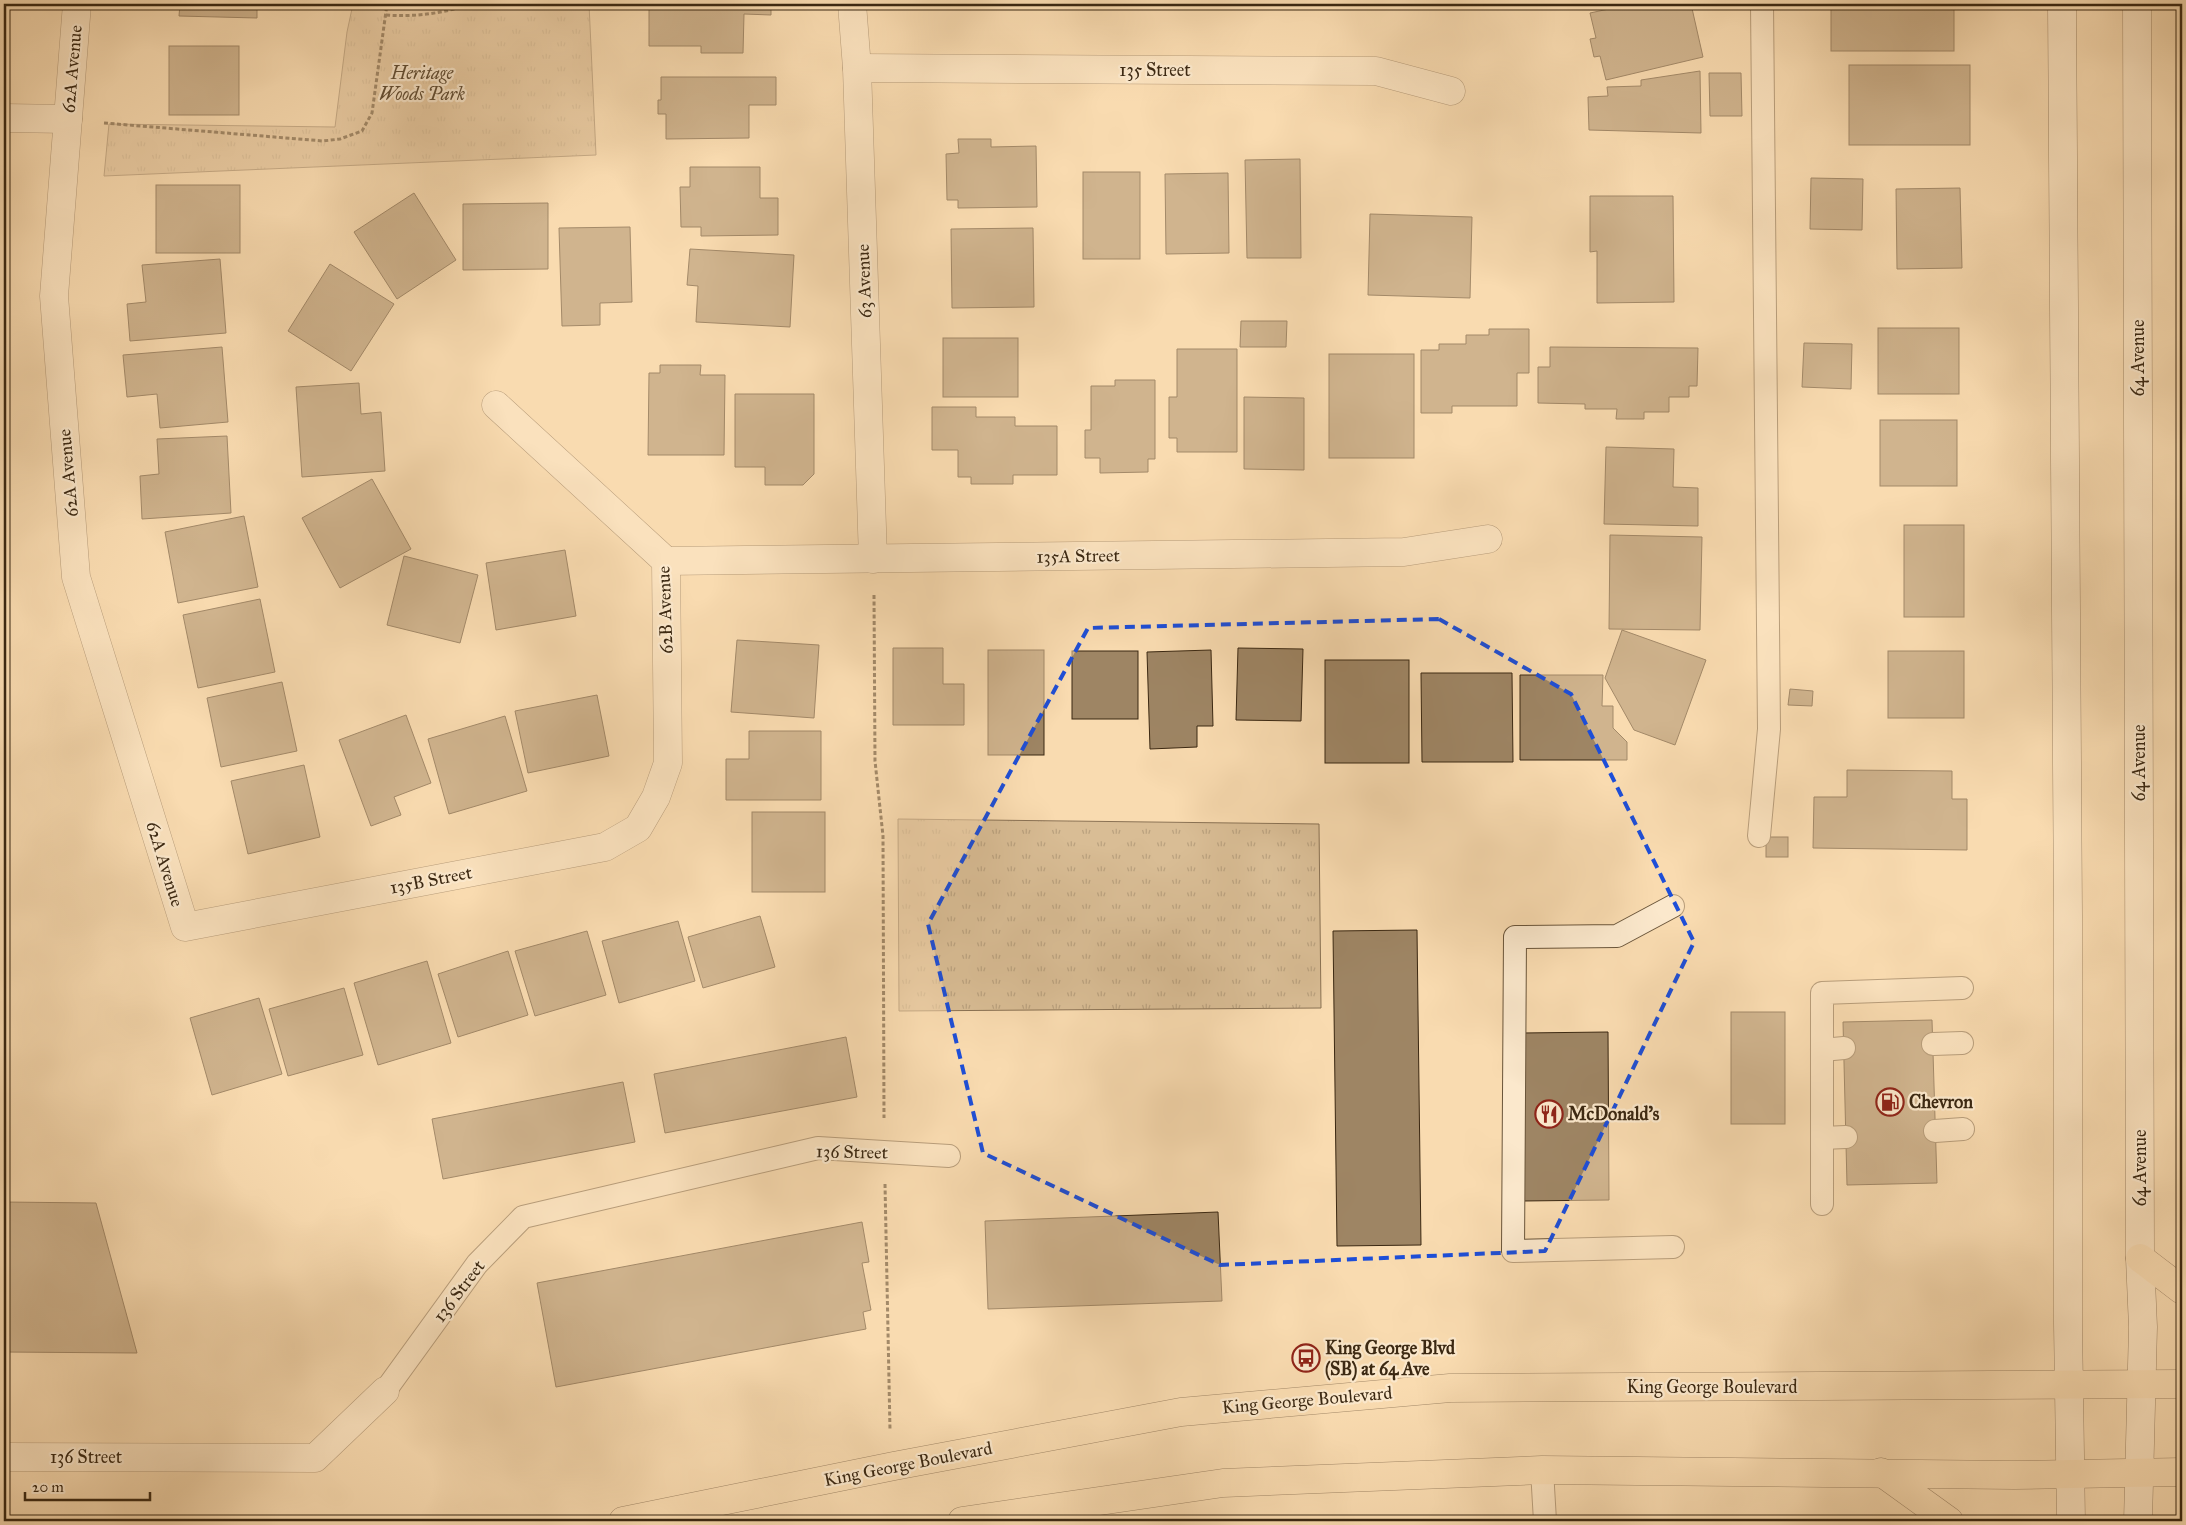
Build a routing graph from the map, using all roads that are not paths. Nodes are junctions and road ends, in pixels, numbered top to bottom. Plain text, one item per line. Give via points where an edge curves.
1 (77, 4) edge
2 (852, 4) edge
3 (1762, 4) edge
4 (2062, 4) edge
5 (2137, 4) edge
6 (857, 68) junction
7 (1451, 91) dead end
8 (4, 118) edge
9 (68, 119) junction
10 (496, 405) dead end
11 (1488, 539) dead end
12 (873, 559) junction
13 (666, 561) junction
14 (656, 797) joint
15 (1759, 836) dead end
16 (1673, 906) dead end
17 (185, 927) joint
18 (1962, 988) dead end
19 (1962, 1043) dead end
20 (1933, 1044) dead end
21 (1963, 1129) dead end
22 (1935, 1131) dead end
23 (1846, 1136) dead end
24 (1822, 1138) junction
25 (950, 1156) dead end
26 (1822, 1204) dead end
27 (1673, 1247) dead end
28 (2140, 1258) junction
29 (2182, 1290) edge
30 (2142, 1384) junction
31 (2182, 1384) edge
32 (2069, 1385) junction
33 (385, 1391) joint
34 (4, 1457) edge
35 (1542, 1470) junction
36 (1880, 1472) junction
37 (2182, 1472) edge
38 (2141, 1473) junction
39 (2071, 1475) junction
40 (623, 1521) edge
41 (962, 1521) edge
42 (1545, 1521) edge
43 (1949, 1521) edge
44 (2071, 1521) edge
45 (2138, 1521) edge

1 - 9 street, 62A Avenue
2 - 6 street, 63 Avenue
3 - 15 lane via 1769,729
4 - 32 street
5 - 28 street, 64 Avenue
6 - 7 street, 135 Street via 1376,71
6 - 12 street, 63 Avenue
8 - 9 street
9 - 17 street, 62A Avenue via 54,296 76,577
10 - 13 street, 62B Avenue
11 - 12 street, 135A Street via 1404,552
12 - 13 street, 135A Street
13 - 14 street, 62B Avenue via 668,763
14 - 17 street, 135B Street via 638,828 605,847
16 - 27 lane via 1617,936 1516,937 1513,1251
18 - 24 lane via 1822,993 1833,1049
19 - 20 lane
21 - 22 lane
23 - 24 lane
24 - 26 lane
25 - 33 lane, 136 Street via 818,1148 523,1217 477,1264
28 - 29 main road
28 - 30 street, 64 Avenue
30 - 31 main road, King George Boulevard
30 - 32 main road, King George Boulevard
30 - 38 street, 64 Avenue
32 - 39 street
32 - 40 main road, King George Boulevard via 1450,1388 1181,1412
33 - 34 street, 136 Street via 315,1458
35 - 36 main road
35 - 41 main road via 1223,1483
35 - 42 lane
36 - 39 main road
36 - 43 main road
37 - 38 main road
38 - 39 main road
38 - 45 street, 64 Avenue
39 - 44 street

